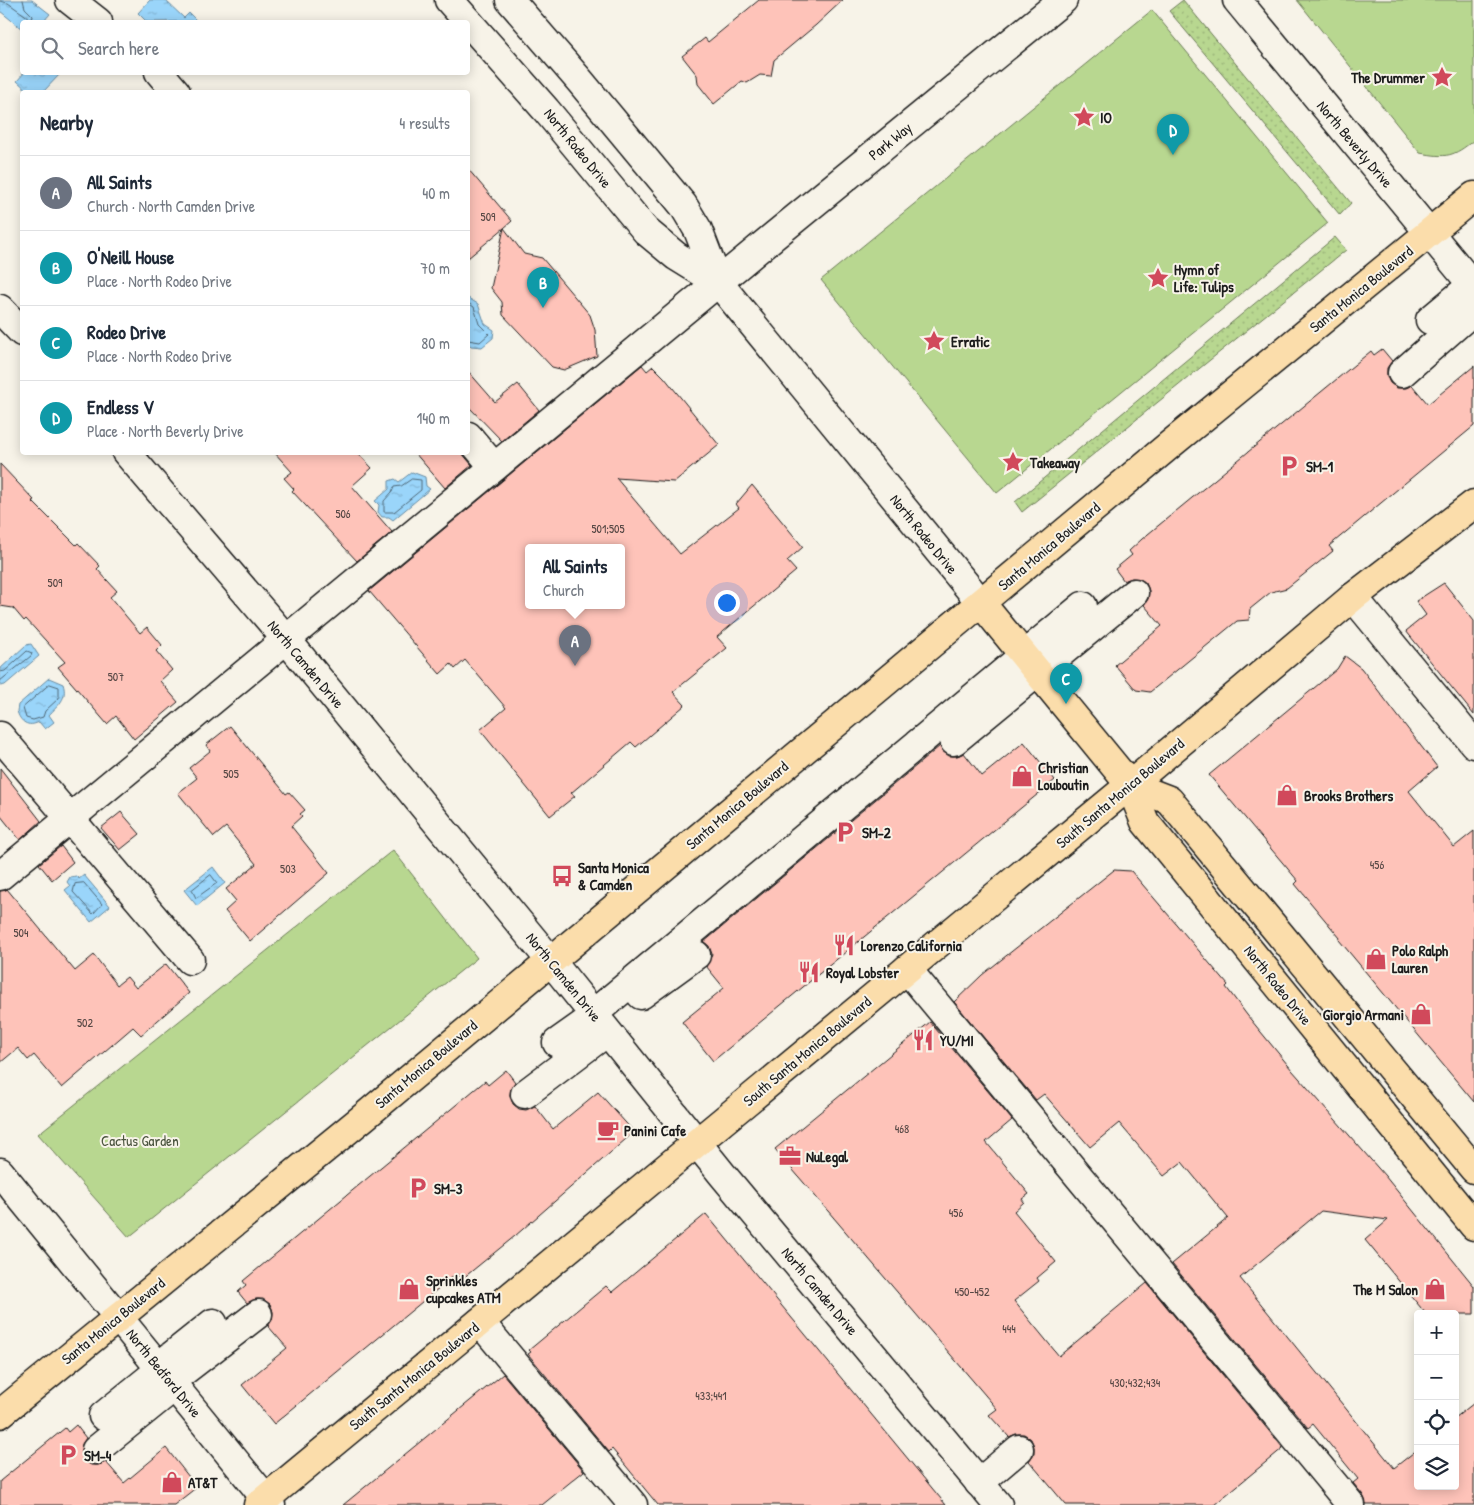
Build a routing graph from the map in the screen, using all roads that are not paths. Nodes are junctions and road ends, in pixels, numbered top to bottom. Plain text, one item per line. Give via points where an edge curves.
1 (70, 0) edge
2 (449, 0) edge
3 (510, 0) edge
4 (1063, 0) edge
5 (1237, 0) edge
6 (95, 20) edge
7 (467, 20) edge
8 (470, 24) edge
9 (162, 75) edge
10 (174, 90) edge
11 (1474, 196) edge
12 (1430, 232) junction
13 (718, 282) junction
14 (1473, 294) edge
15 (0, 309) edge
16 (1430, 320) dead end
17 (20, 330) edge
18 (1402, 373) dead end
19 (470, 438) edge
20 (129, 455) edge
21 (494, 468) junction
22 (1474, 504) edge
23 (1134, 593) dead end
24 (1353, 597) junction
25 (981, 603) junction
26 (1083, 606) dead end
27 (286, 639) junction
28 (1030, 664) junction
29 (0, 736) edge
30 (954, 741) dead end
31 (1474, 744) edge
32 (1130, 785) junction
33 (71, 818) junction
34 (0, 876) edge
35 (696, 955) dead end
36 (190, 960) dead end
37 (550, 960) junction
38 (908, 969) junction
39 (599, 1021) junction
40 (557, 1043) dead end
41 (525, 1094) dead end
42 (697, 1142) junction
43 (1474, 1168) edge
44 (0, 1172) edge
45 (1474, 1226) edge
46 (258, 1314) dead end
47 (118, 1316) junction
48 (480, 1322) junction
49 (212, 1323) dead end
50 (167, 1376) junction
51 (0, 1414) edge
52 (103, 1416) dead end
53 (1019, 1449) dead end
54 (96, 1450) dead end
55 (979, 1483) junction
56 (265, 1503) edge
57 (633, 1505) edge
58 (998, 1505) edge
59 (1352, 1505) edge

1 - 6 street
2 - 7 street, North Rodeo Drive
3 - 13 street, North Rodeo Drive via 683,206 698,230
4 - 13 street, Park Way
5 - 12 street, North Beverly Drive
8 - 13 street, North Rodeo Drive via 646,231 676,256
9 - 10 street
11 - 12 main road, Santa Monica Boulevard
12 - 14 street, North Beverly Drive
12 - 25 main road, Santa Monica Boulevard
13 - 21 street, Park Way
13 - 25 street, North Rodeo Drive
14 - 16 street
14 - 18 street
15 - 17 street
19 - 21 street
20 - 27 street, North Camden Drive
21 - 27 street, Park Way
22 - 24 main road, South Santa Monica Boulevard
23 - 28 street
24 - 31 street
24 - 32 main road, South Santa Monica Boulevard
25 - 28 main road, North Rodeo Drive
25 - 37 main road, Santa Monica Boulevard
26 - 28 street
27 - 33 street, Park Way
27 - 37 street, North Camden Drive
28 - 30 street
28 - 32 main road, North Rodeo Drive
28 - 39 street via 980,691 644,971
29 - 33 street
32 - 38 main road, South Santa Monica Boulevard
32 - 43 main road, North Rodeo Drive via 1168,800
32 - 45 main road, North Rodeo Drive via 1145,822
33 - 34 street, Park Way
33 - 36 street
35 - 39 street
37 - 39 street, North Camden Drive
37 - 47 main road, Santa Monica Boulevard via 365,1116
38 - 42 main road, South Santa Monica Boulevard
38 - 59 street
39 - 40 street
39 - 41 street
39 - 42 street, North Camden Drive
42 - 48 main road, South Santa Monica Boulevard
42 - 55 street, North Camden Drive
44 - 47 street, North Bedford Drive
46 - 50 street
47 - 50 street, North Bedford Drive
47 - 51 main road, Santa Monica Boulevard
48 - 56 main road, South Santa Monica Boulevard
48 - 57 street
49 - 50 street
50 - 52 street
50 - 54 street
50 - 56 street, North Bedford Drive
53 - 55 street
55 - 58 street, North Camden Drive

